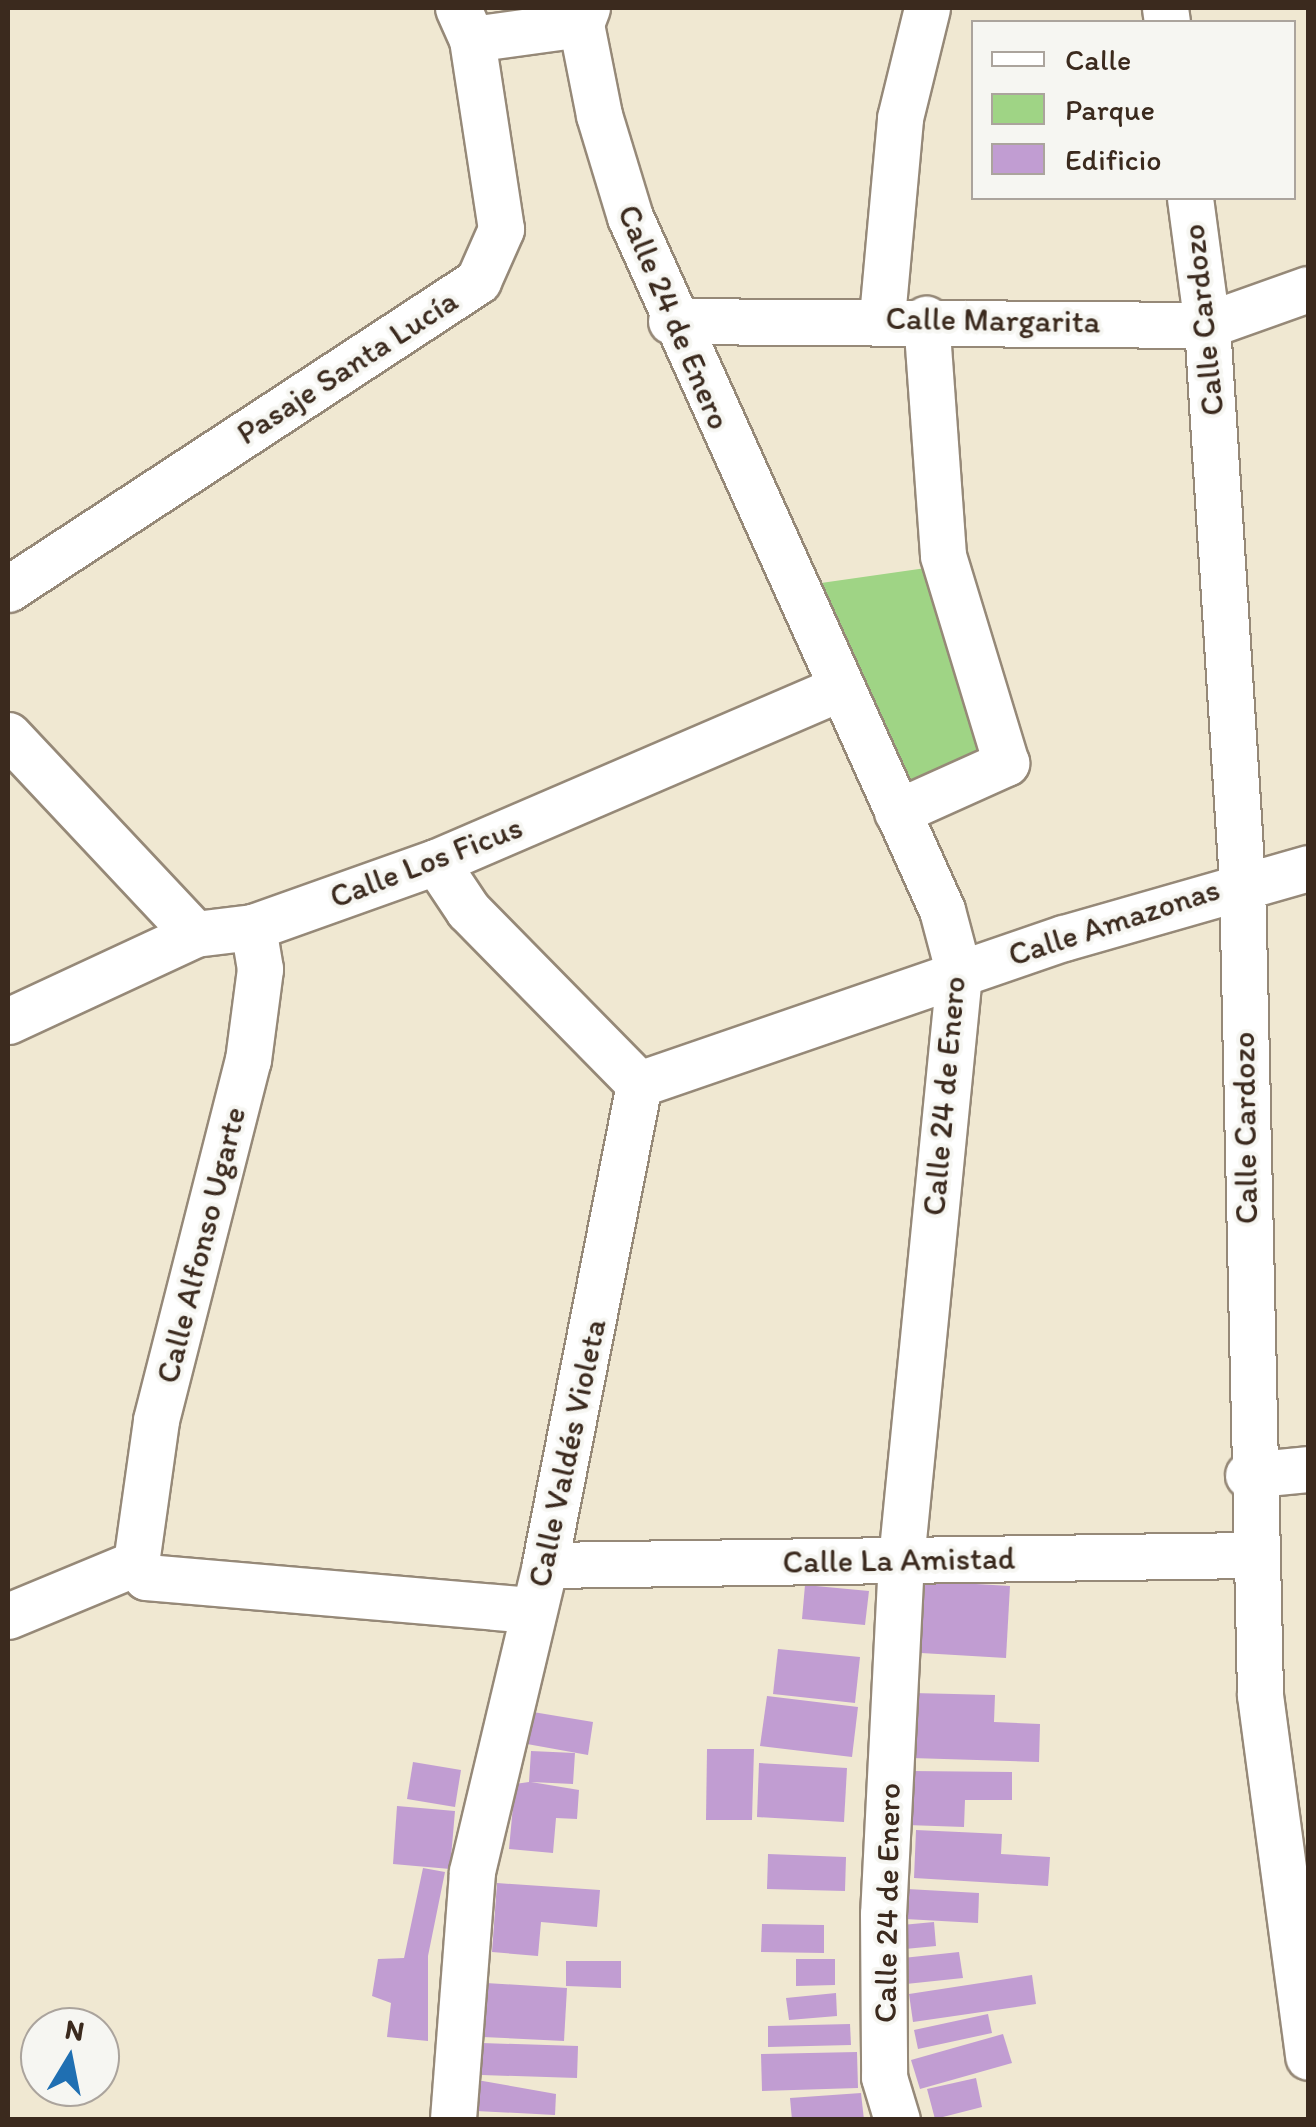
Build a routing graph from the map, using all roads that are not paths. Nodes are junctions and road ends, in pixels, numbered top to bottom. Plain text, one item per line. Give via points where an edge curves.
1 (927, 8) edge
2 (584, 16) edge
3 (465, 23) edge
4 (1190, 200) edge
5 (1308, 289) edge
6 (904, 318) junction
7 (671, 321) junction
8 (1208, 325) junction
9 (8, 589) edge
10 (840, 688) junction
11 (8, 736) edge
12 (897, 812) junction
13 (436, 862) junction
14 (1308, 868) edge
15 (1242, 880) junction
16 (253, 927) junction
17 (195, 934) junction
18 (960, 974) junction
19 (8, 1021) edge
20 (639, 1084) junction
21 (1308, 1469) edge
22 (1248, 1475) junction
23 (1252, 1555) junction
24 (901, 1560) junction
25 (136, 1563) junction
26 (545, 1565) junction
27 (532, 1610) junction
28 (8, 1616) edge
29 (1308, 2057) edge
30 (453, 2120) edge
31 (897, 2120) edge

1 - 6 street via 900,118
2 - 3 street, Calle 24 de Enero
2 - 7 street, Calle 24 de Enero via 610,149
3 - 9 street, Pasaje Santa Lucía via 501,230 478,282
4 - 8 street, Calle Cardozo
5 - 8 street, Calle Margarita
6 - 7 street, Calle Margarita
6 - 8 street, Calle Margarita
6 - 12 street via 943,555 1006,763
7 - 10 street, Calle 24 de Enero
8 - 15 street, Calle Cardozo
10 - 12 street, Calle 24 de Enero
10 - 13 street, Calle Los Ficus
11 - 17 street
12 - 18 street, Calle 24 de Enero
13 - 16 street, Calle Los Ficus
13 - 20 street via 468,910
14 - 15 street, Calle Amazonas
15 - 18 street, Calle Amazonas
15 - 22 street, Calle Cardozo
16 - 17 street, Calle Los Ficus
16 - 25 street, Calle Alfonso Ugarte via 260,969 248,1060 156,1420
17 - 19 street, Calle Los Ficus
18 - 20 street, Calle Amazonas
18 - 24 street, Calle 24 de Enero
20 - 26 street, Calle Valdés Violeta
21 - 22 street
22 - 23 street, Calle Cardozo
23 - 24 street, Calle La Amistad
23 - 29 street, Calle Cardozo via 1260,1695
24 - 26 street, Calle La Amistad
24 - 31 street, Calle 24 de Enero via 883,1914 884,2077
25 - 27 street via 146,1577
25 - 28 street
26 - 27 street, Calle Valdés Violeta
27 - 30 street, Calle Valdés Violeta via 472,1872

